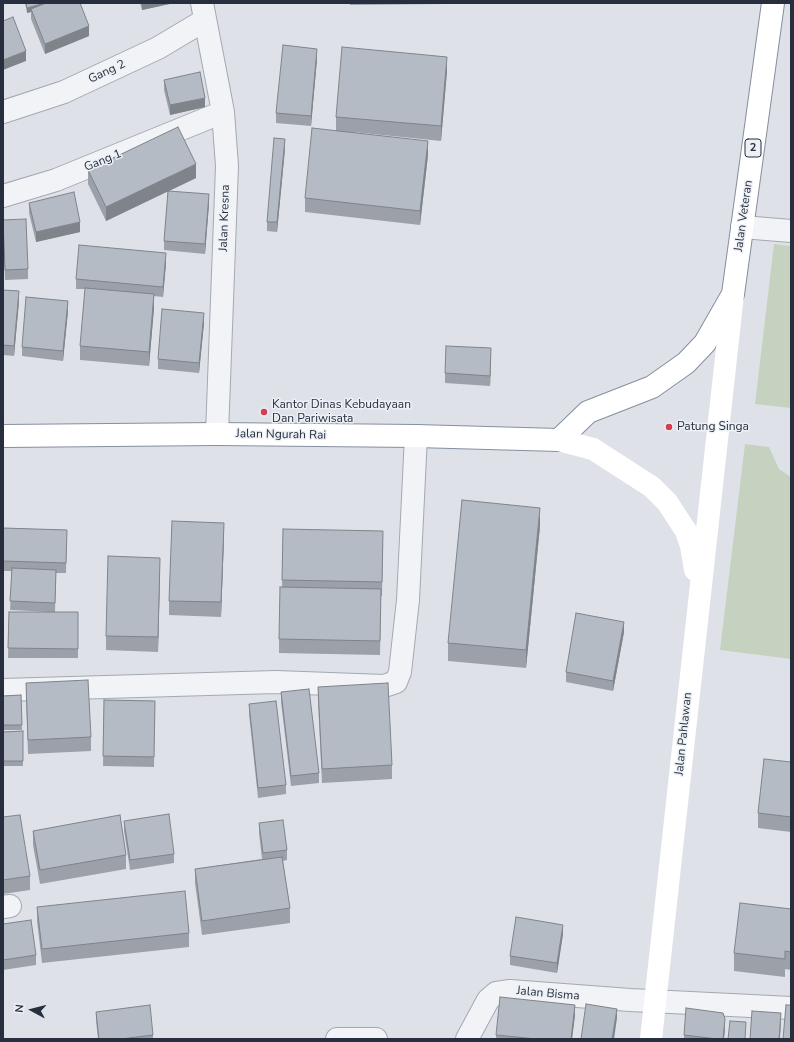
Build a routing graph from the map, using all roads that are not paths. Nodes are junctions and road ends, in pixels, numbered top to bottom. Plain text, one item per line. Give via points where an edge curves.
1 (772, 3) edge
2 (203, 11) edge
3 (3, 112) edge
4 (223, 112) junction
5 (3, 196) edge
6 (742, 227) junction
7 (791, 231) edge
8 (733, 294) junction
9 (717, 429) joint
10 (217, 434) junction
11 (3, 436) edge
12 (416, 436) junction
13 (559, 440) junction
14 (699, 597) junction
15 (3, 690) edge
16 (655, 1001) junction
17 (791, 1008) edge
18 (336, 1039) edge
19 (376, 1039) edge
20 (467, 1039) edge
21 (651, 1039) edge

1 - 6 main road, Jalan Veteran / 2
2 - 3 street, Gang 2 via 158,48 64,92
2 - 4 street, Jalan Kresna
4 - 5 street, Gang 1 via 56,180
4 - 10 street, Jalan Kresna via 227,166
6 - 7 street
6 - 8 main road, Jalan Veteran / 2
8 - 9 main road, Jalan Veteran
8 - 13 main road, 2 via 704,344 686,363 652,387 588,412
9 - 14 main road, Jalan Pahlawan
10 - 11 main road, Jalan Ngurah Rai
10 - 12 main road, Jalan Ngurah Rai
12 - 13 main road, Jalan Ngurah Rai
12 - 15 street via 408,600 400,672 396,682 384,686 276,682
13 - 14 main road, Jalan Ngurah Rai via 593,449 652,487 667,502 686,531 691,546
14 - 16 main road, Jalan Pahlawan
16 - 17 street, Jalan Bisma
16 - 20 street, Jalan Bisma via 510,991 496,993 482,1008
16 - 21 main road, Jalan Pahlawan
18 - 19 street

